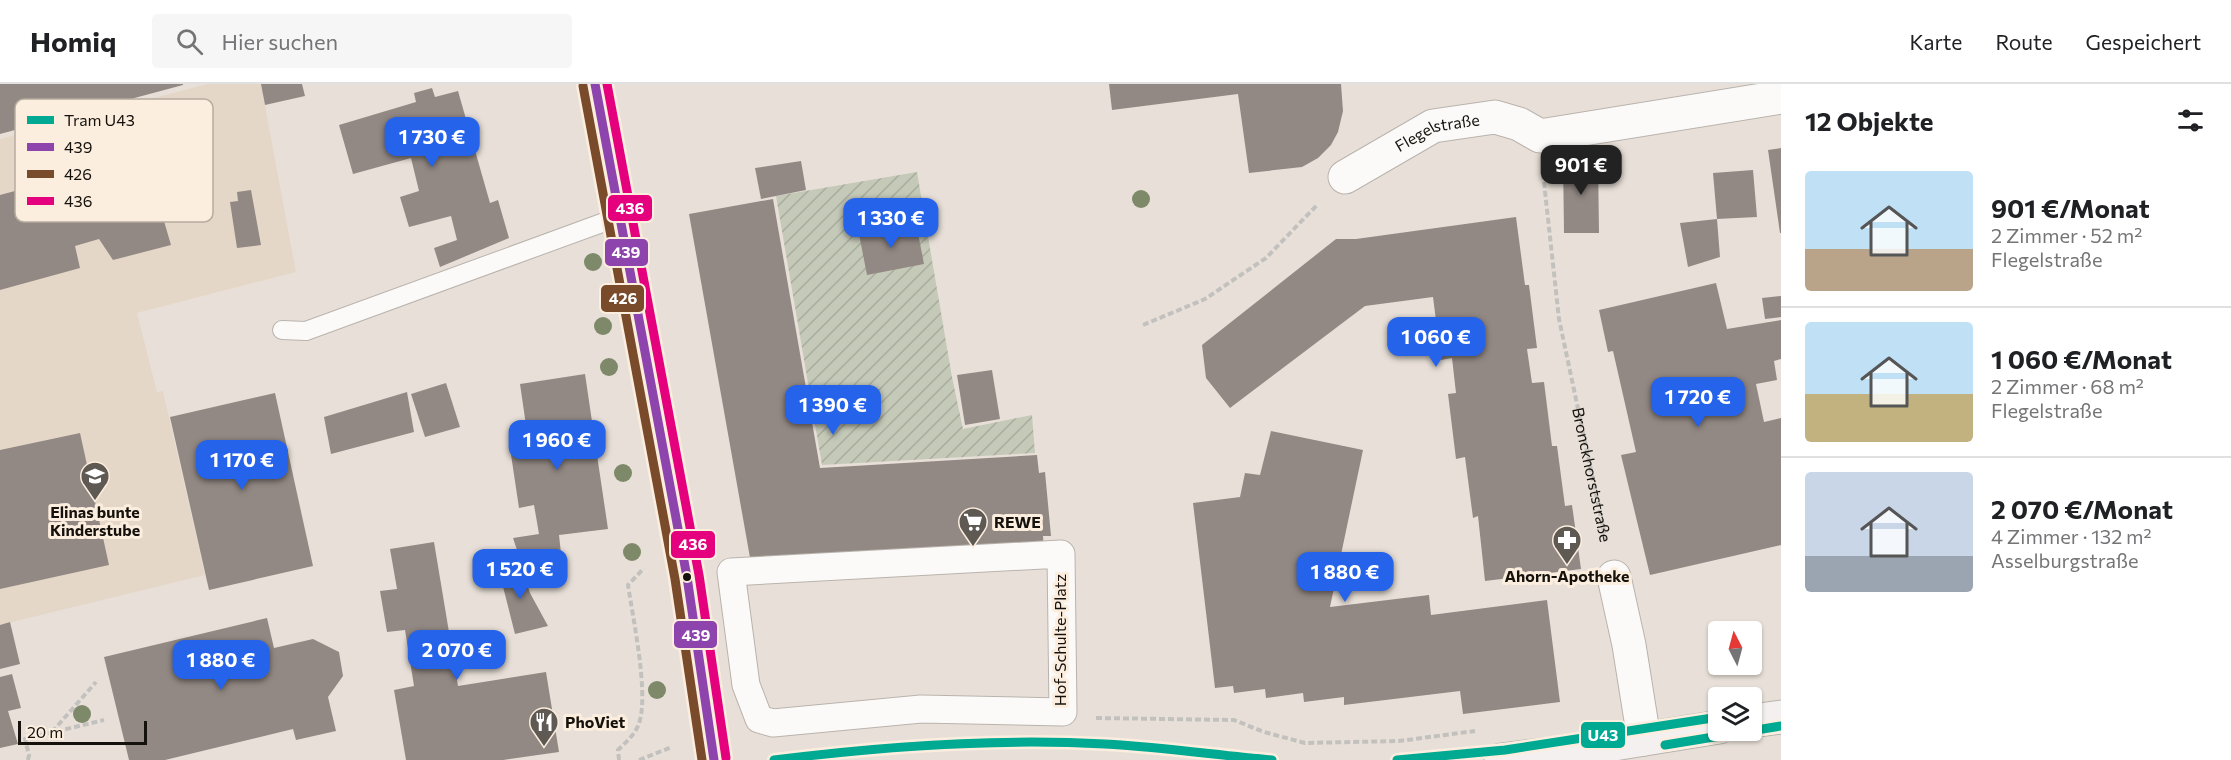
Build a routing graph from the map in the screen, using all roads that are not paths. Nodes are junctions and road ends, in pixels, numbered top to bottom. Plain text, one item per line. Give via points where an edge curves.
1 (595, 84) edge
2 (1781, 98) edge
3 (1345, 177) road end
4 (621, 216) junction
5 (282, 330) dead end
6 (731, 572) joint
7 (1614, 577) road end
8 (1781, 717) edge
9 (1762, 720) edge
10 (1708, 729) edge
11 (1644, 739) junction
12 (1558, 756) edge
13 (714, 760) edge
14 (1501, 760) edge

1 - 4 street
2 - 3 street, Flegelstraße via 1540,136 1495,117 1433,126
4 - 5 lane via 306,331
4 - 13 street via 687,577
6 - 6 street, Hof-Schulte-Platz via 746,685 759,719 773,723 921,709 1063,712 1061,554
7 - 11 street
8 - 9 main road
10 - 11 main road
11 - 12 main road
12 - 14 main road

